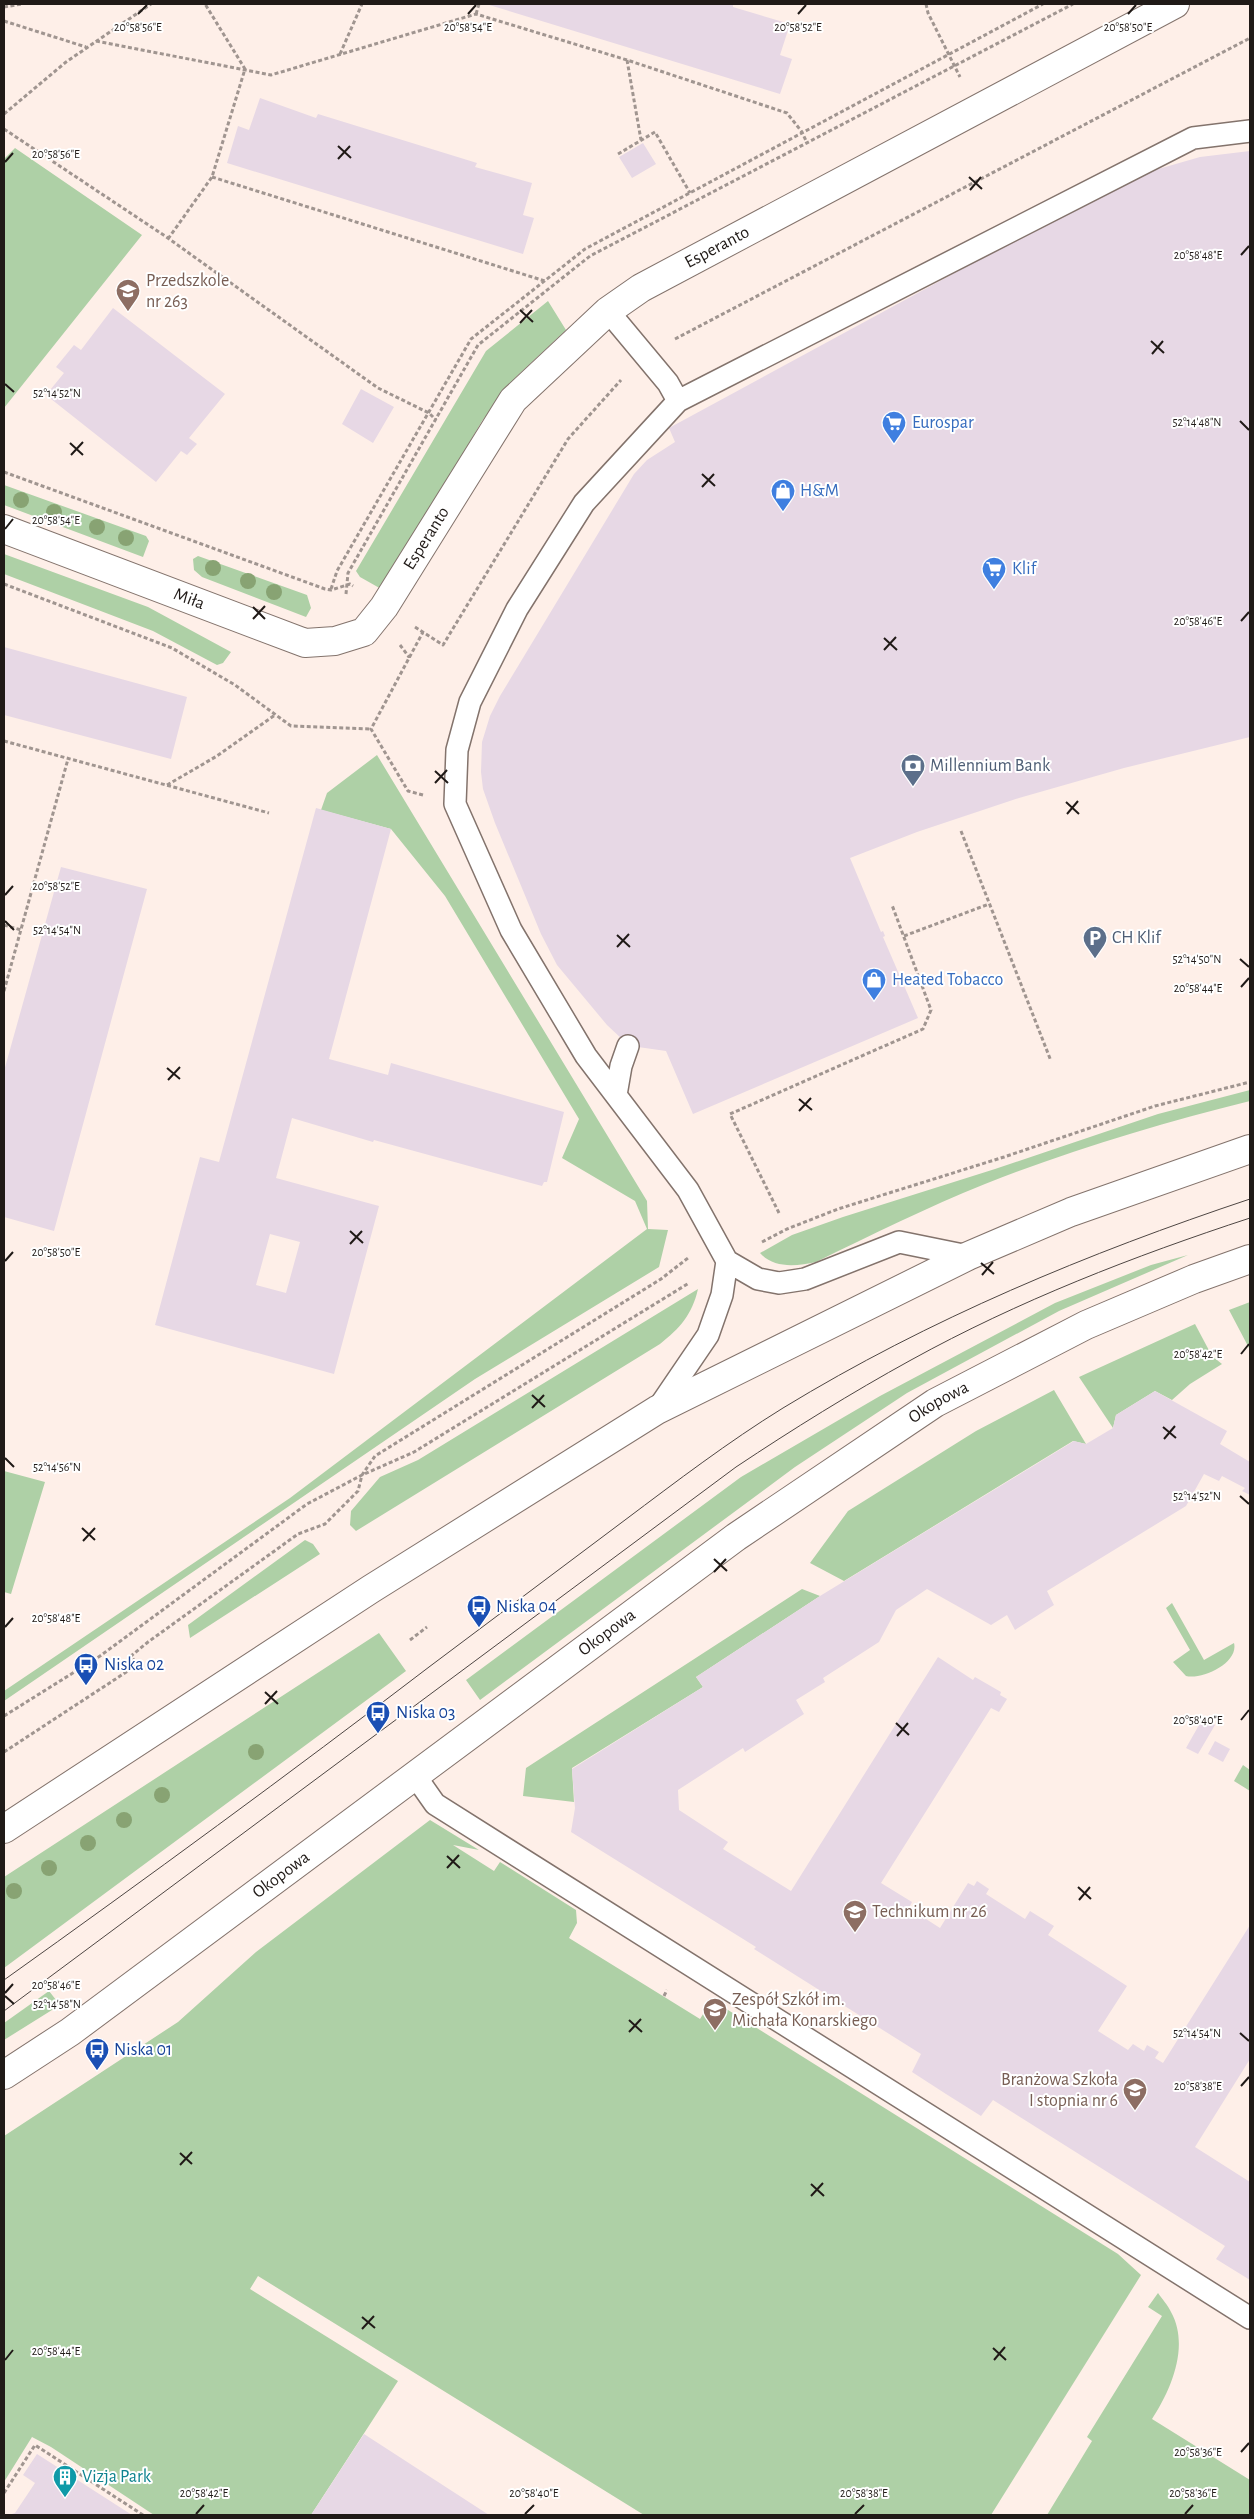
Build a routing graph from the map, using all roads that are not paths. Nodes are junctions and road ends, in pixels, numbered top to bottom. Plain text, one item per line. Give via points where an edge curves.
1 (1176, 4) edge
2 (1250, 131) edge
3 (608, 310) junction
4 (678, 401) junction
5 (4, 529) edge
6 (373, 623) joint
7 (628, 1046) dead end
8 (616, 1095) junction
9 (1250, 1149) edge
10 (968, 1256) junction
11 (1250, 1259) edge
12 (727, 1261) junction
13 (657, 1410) junction
14 (416, 1777) junction
15 (4, 1830) edge
16 (4, 2075) edge
17 (1250, 2318) edge

1 - 3 main road, Esperanto via 642,288
2 - 4 lane via 1193,138
3 - 4 lane via 668,383
3 - 6 main road, Esperanto via 513,400
4 - 8 lane via 584,503 517,609 470,702 457,750 455,804 511,930 586,1056
5 - 6 main road, Miła via 304,643 342,639 364,632
7 - 8 lane
8 - 12 lane via 688,1190
9 - 10 main road via 1072,1212
10 - 12 lane via 899,1242 805,1279 779,1284 758,1279
10 - 13 main road
11 - 14 main road, Okopowa via 1094,1321 935,1403 736,1537
12 - 13 lane via 722,1295 708,1336
13 - 15 main road via 371,1589
14 - 16 main road, Okopowa via 70,2032
14 - 17 lane via 435,1804

